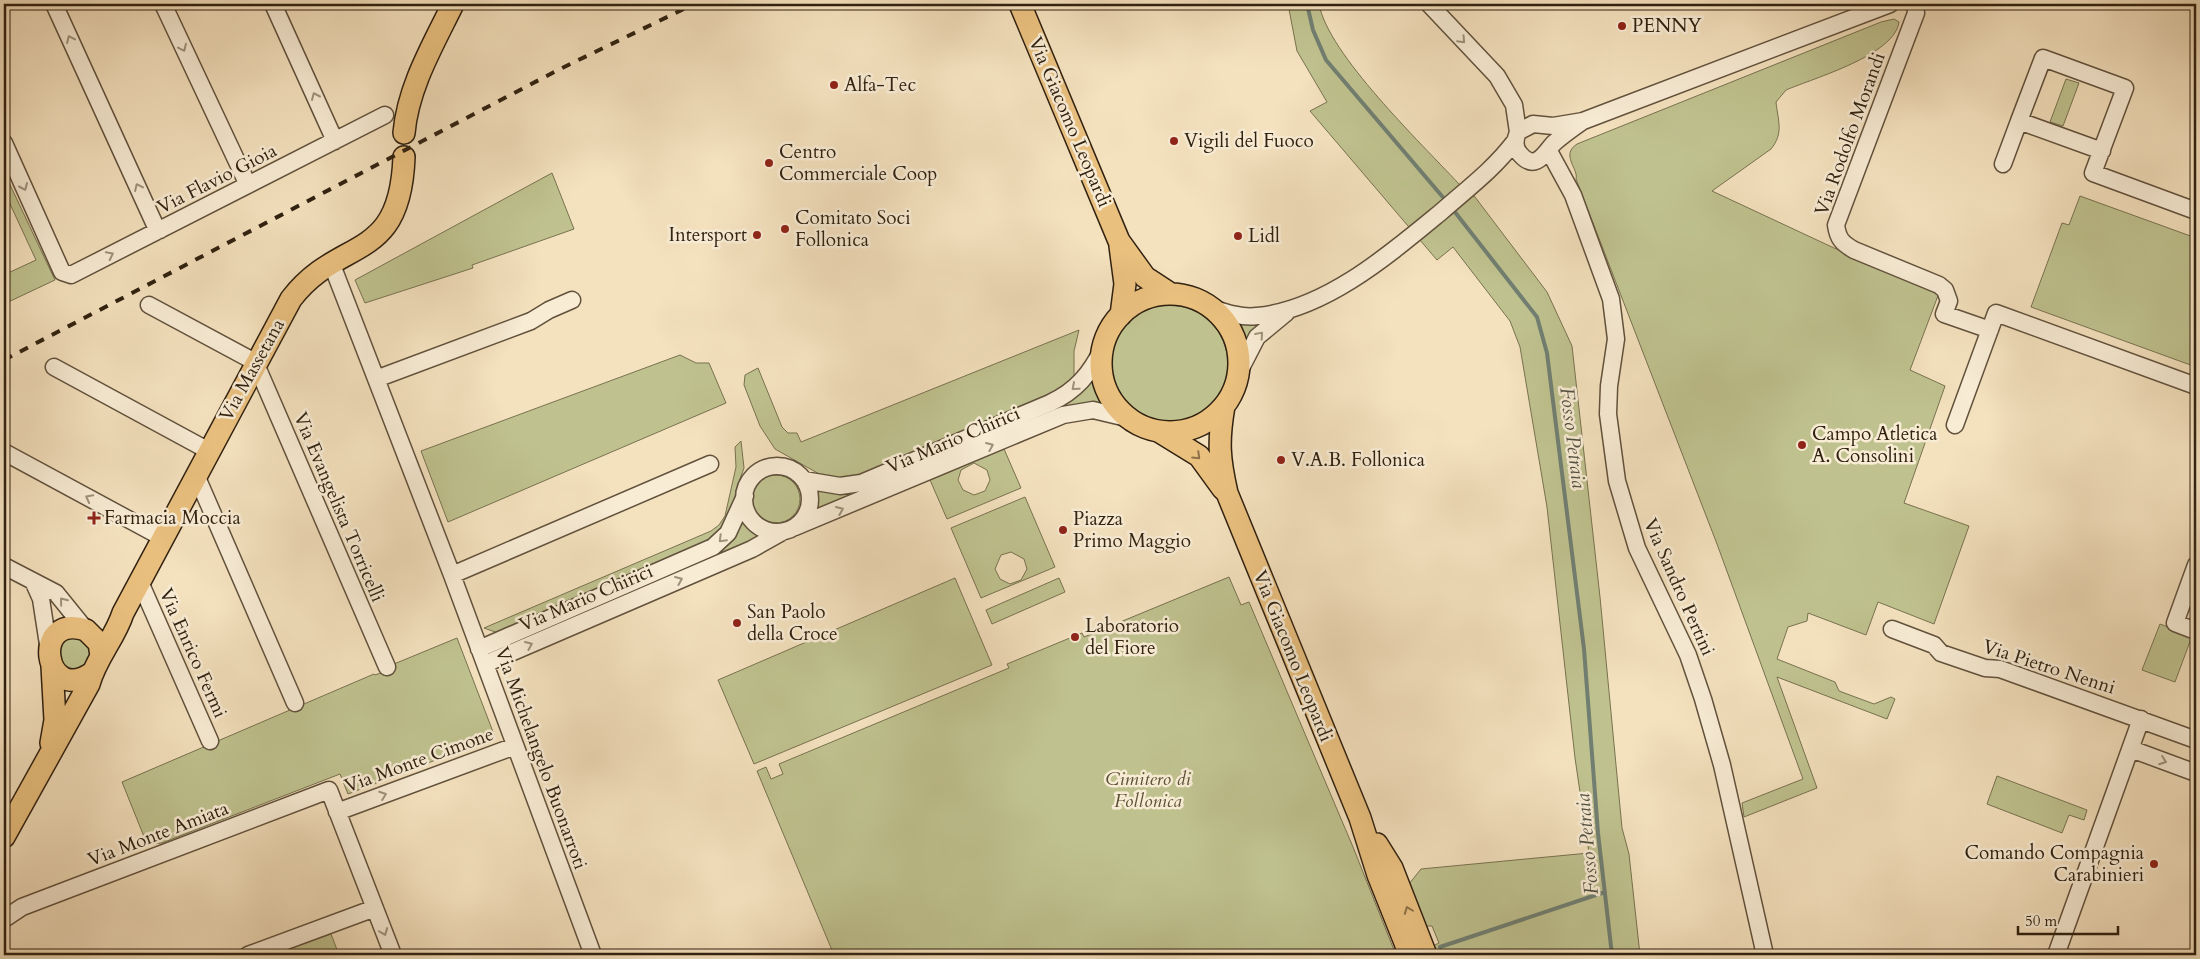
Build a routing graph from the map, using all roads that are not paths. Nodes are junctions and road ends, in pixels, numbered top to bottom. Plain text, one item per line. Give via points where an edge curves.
1 (54, 4) edge
2 (163, 4) edge
3 (273, 4) edge
4 (452, 4) edge
5 (1020, 4) edge
6 (1430, 4) edge
7 (1890, 4) edge
8 (1914, 4) edge
9 (385, 115) dead end
10 (1582, 121) junction
11 (2019, 121) junction
12 (1542, 126) junction
13 (404, 133) dead end
14 (1516, 136) junction
15 (335, 141) junction
16 (4, 143) edge
17 (1550, 148) junction
18 (2102, 151) junction
19 (404, 157) dead end
20 (1528, 159) junction
21 (2004, 164) dead end
22 (1493, 168) junction
23 (1566, 180) junction
24 (248, 186) junction
25 (2196, 211) edge
26 (160, 230) junction
27 (1119, 241) junction
28 (332, 265) junction
29 (1171, 294) junction
30 (572, 300) dead end
31 (149, 306) dead end
32 (1212, 308) junction
33 (1294, 308) junction
34 (1121, 315) junction
35 (1990, 330) junction
36 (1103, 348) junction
37 (255, 362) junction
38 (54, 367) dead end
39 (1239, 372) junction
40 (376, 379) junction
41 (2196, 386) edge
42 (1224, 406) junction
43 (1131, 419) junction
44 (1955, 425) dead end
45 (1157, 430) junction
46 (209, 450) junction
47 (4, 452) edge
48 (710, 464) dead end
49 (196, 475) junction
50 (804, 480) junction
51 (1227, 493) junction
52 (745, 496) junction
53 (790, 529) junction
54 (163, 538) junction
55 (2196, 565) edge
56 (4, 566) edge
57 (452, 575) junction
58 (33, 581) junction
59 (140, 582) junction
60 (123, 613) junction
61 (1892, 629) dead end
62 (86, 630) junction
63 (2196, 631) edge
64 (482, 656) junction
65 (50, 658) junction
66 (97, 665) junction
67 (387, 667) dead end
68 (295, 703) dead end
69 (2141, 719) junction
70 (2196, 740) edge
71 (210, 741) dead end
72 (515, 746) junction
73 (2131, 749) junction
74 (49, 756) junction
75 (2196, 773) edge
76 (337, 812) junction
77 (1360, 818) junction
78 (4, 838) edge
79 (375, 908) junction
80 (4, 919) edge
81 (1764, 954) edge
82 (248, 955) edge
83 (393, 955) edge
84 (593, 955) edge
85 (1410, 955) edge
86 (1426, 955) edge
87 (2056, 955) edge

26 -> 1 street
2 -> 24 street
15 -> 3 street
4 - 13 main road via 413,88
5 - 27 main road, Via Giacomo Leopardi
6 -> 14 street via 1497,76 1514,105
7 - 10 street
8 - 35 street, Via Rodolfo Morandi via 1916,13 1836,225 1837,233 1843,244 1854,250 1945,290 1949,301 1944,314
9 - 15 street, Via Flavio Gioia
10 - 12 street
10 - 17 street
11 - 18 street
11 - 18 street via 2043,58 2125,88
11 - 21 street
12 - 14 street via 1528,125
12 - 17 street via 1550,134
14 - 20 street via 1518,151
14 - 22 street
15 - 24 street, Via Flavio Gioia
16 -> 26 street, Via Flavio Gioia via 66,275
17 - 20 street via 1540,159
17 - 23 street, Via Sandro Pertini
18 - 25 street via 2093,173
19 - 28 main road, Via Massetana via 400,194 387,224 369,242
20 - 22 street
20 - 23 street
22 - 33 street via 1356,277
23 - 81 street, Via Sandro Pertini via 1614,309 1616,339 1608,414 1620,491 1637,548 1688,655 1704,699 1722,764
24 - 26 street, Via Flavio Gioia
27 - 29 main road, Via Giacomo Leopardi via 1145,278
27 - 34 main road, Via Giacomo Leopardi via 1125,284
28 - 37 main road, Via Massetana via 314,275 298,290
28 - 40 street, Via Michelangelo Buonarroti
29 - 32 main road, Via Giacomo Leopardi via 1189,297
29 - 34 main road, Via Giacomo Leopardi via 1144,300
30 - 40 street via 531,321
31 - 37 street
32 - 33 street via 1253,317
32 - 39 main road, Via Giacomo Leopardi via 1226,322 1235,339
39 -> 33 street via 1257,337
34 - 36 main road, Via Giacomo Leopardi
35 - 41 street via 1996,313
35 - 44 street
36 - 43 main road, Via Giacomo Leopardi via 1106,388 1116,405
36 -> 50 street, Via Mario Chirici via 1080,383 1055,400 861,483 840,486
37 - 46 main road, Via Massetana
37 - 67 street, Via Evangelista Torricelli
38 - 46 street
39 - 42 main road, Via Giacomo Leopardi
40 - 57 street, Via Michelangelo Buonarroti
42 - 45 main road, Via Giacomo Leopardi via 1194,428 1176,432
42 - 51 main road, Via Giacomo Leopardi via 1218,440
43 - 45 main road, Via Giacomo Leopardi
53 -> 43 street, Via Mario Chirici via 1063,414 1094,410
45 -> 51 main road, Via Giacomo Leopardi via 1198,456
46 - 49 main road, Via Massetana
54 -> 47 street
48 - 57 street
49 - 54 main road, Via Massetana
49 - 68 street
50 - 52 street, Via Mario Chirici via 790,469 769,468 752,479
50 - 53 street, Via Mario Chirici via 810,492 810,506 804,518
51 - 77 main road, Via Giacomo Leopardi
52 - 53 street via 746,508 756,524 766,530
52 -> 64 street, Via Mario Chirici via 728,533 713,547
64 -> 53 street, Via Mario Chirici via 752,549
54 - 59 main road, Via Massetana
55 - 63 street via 2175,623
56 - 58 street
57 - 64 street, Via Michelangelo Buonarroti
62 -> 58 street via 56,594
58 - 65 street via 41,599
59 - 60 main road, Via Massetana
59 - 71 street, Via Enrico Fermi
60 - 62 main road
60 - 66 main road, Via Massetana
61 - 69 street, Via Pietro Nenni via 1934,644 1942,653 1985,668 2000,669
62 - 65 main road via 76,627 63,630 53,639
62 - 66 main road via 96,638
64 - 72 street, Via Michelangelo Buonarroti
65 - 66 main road via 59,674 70,679 82,679
65 - 74 main road, Via Massetana via 55,720
66 - 74 main road, Via Massetana
69 - 70 street, Via Pietro Nenni
69 - 73 street
76 -> 72 street, Via Monte Cimone
72 - 84 street, Via Michelangelo Buonarroti
73 -> 75 street
73 - 87 street
74 - 78 main road, Via Massetana
76 - 79 street
76 - 80 street, Via Monte Amiata via 329,790 22,907
77 - 85 main road, Via Giacomo Leopardi via 1378,875
86 -> 77 main road, Via Giacomo Leopardi via 1392,868
79 - 82 street
79 -> 83 street

